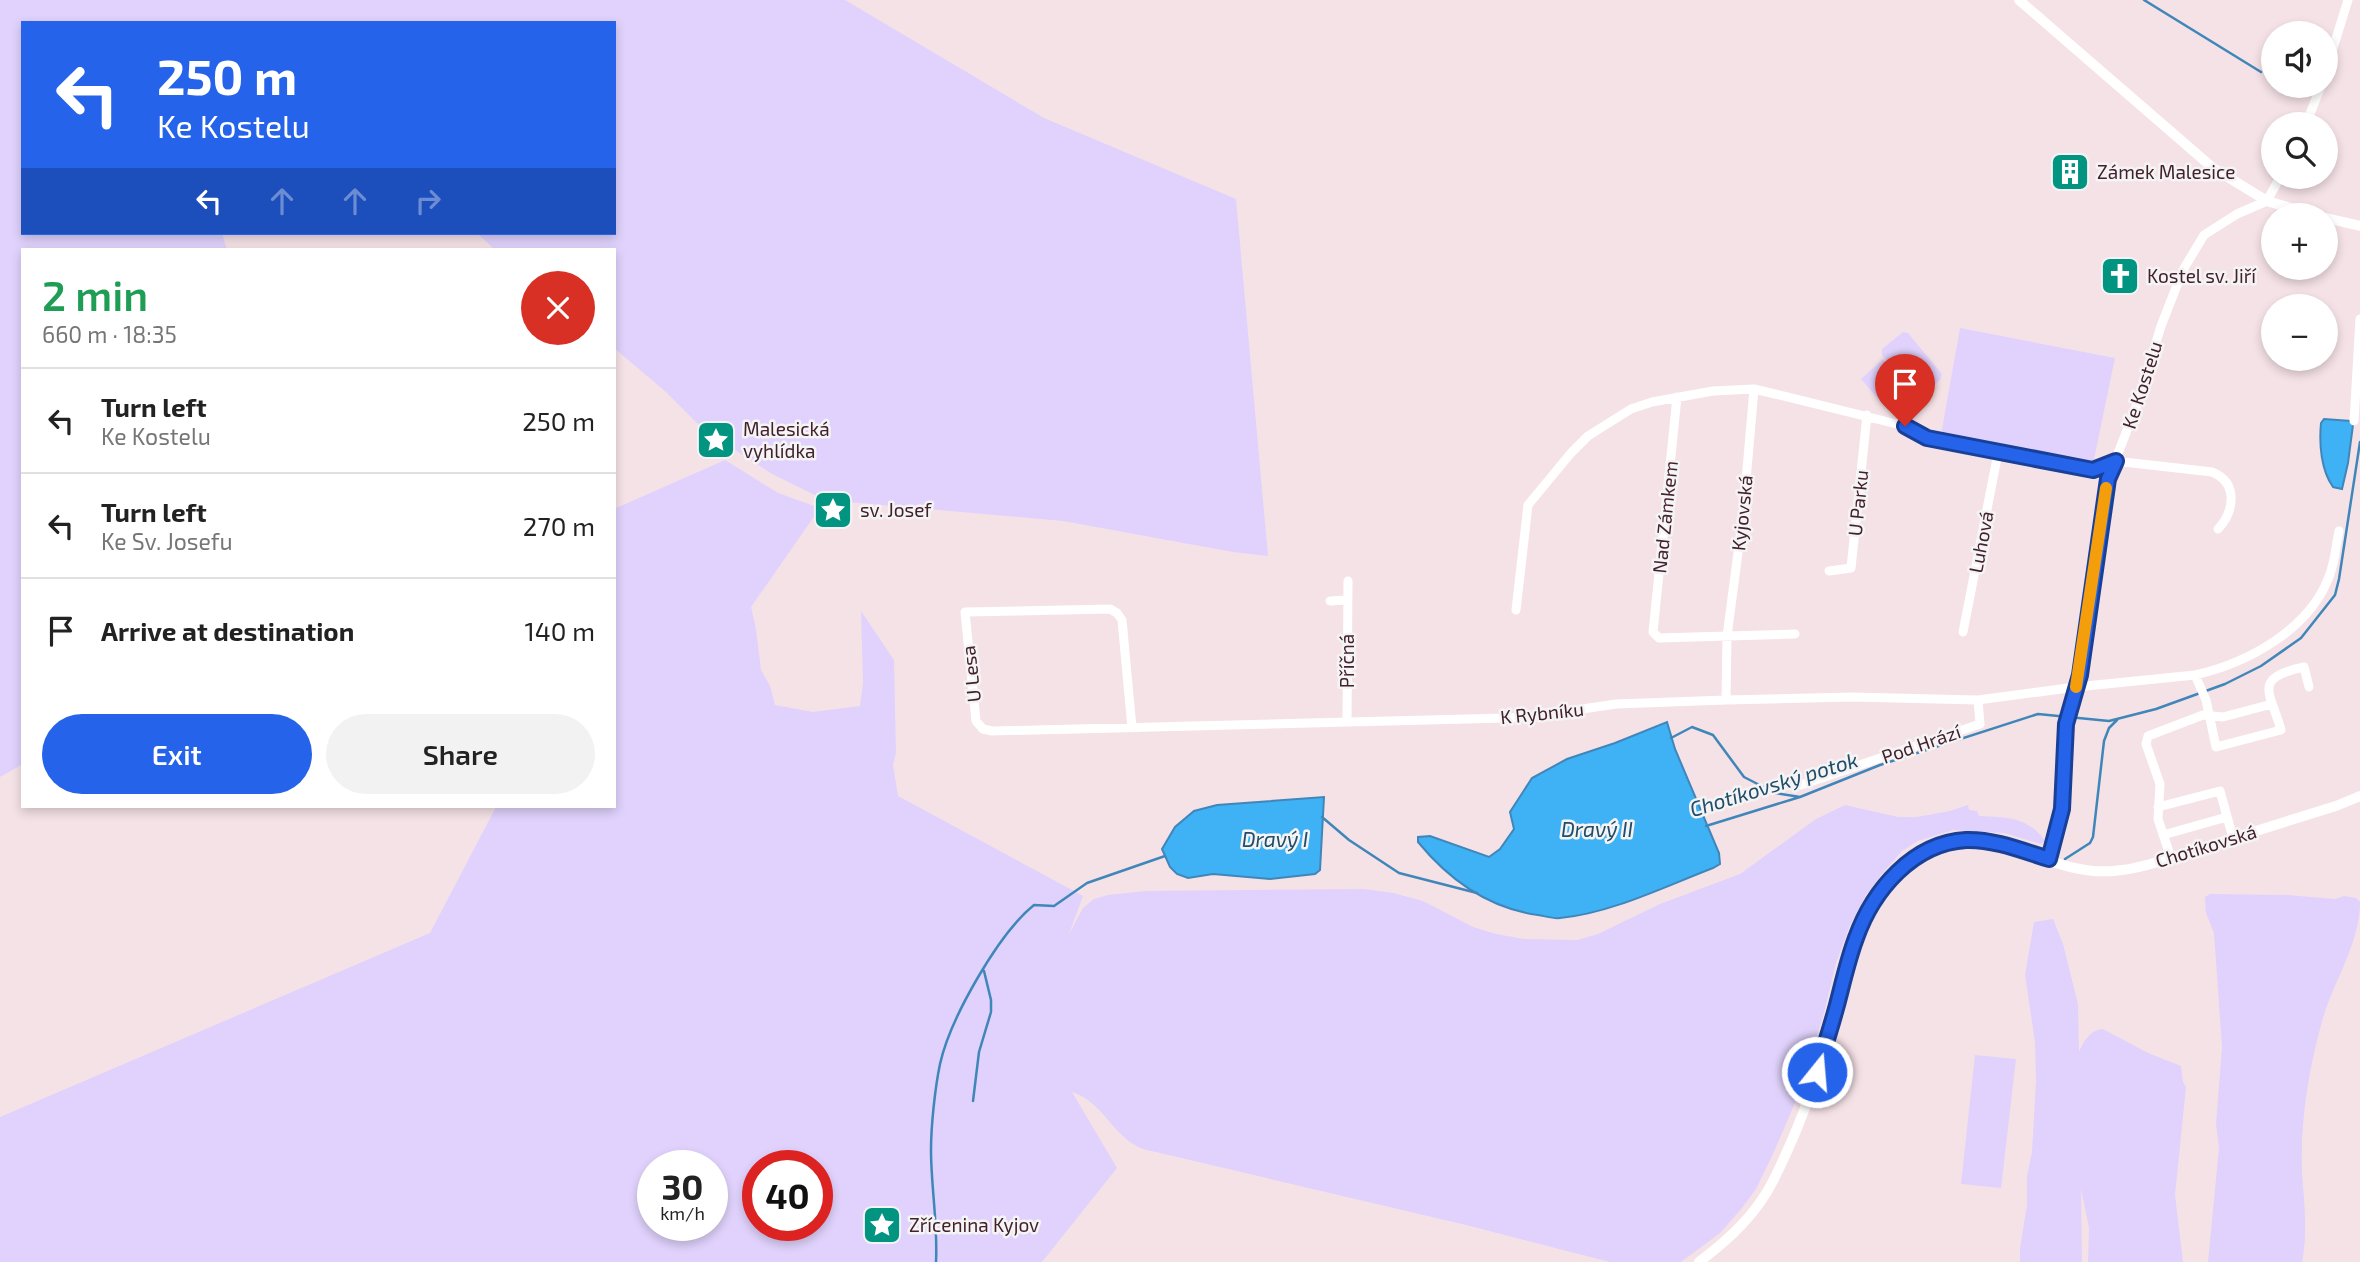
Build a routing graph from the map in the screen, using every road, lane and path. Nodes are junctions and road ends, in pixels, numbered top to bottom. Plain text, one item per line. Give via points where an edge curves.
1 (2019, 0) edge
2 (2348, 0) edge
3 (2338, 32) edge
4 (2274, 189) edge
5 (2267, 201) junction
6 (2274, 203) edge
7 (2338, 221) edge
8 (2360, 226) edge
9 (2360, 319) edge
10 (1754, 389) junction
11 (1677, 397) junction
12 (1867, 415) junction
13 (2354, 421) dead end
14 (1998, 453) junction
15 (2116, 461) junction
16 (2218, 529) dead end
17 (2339, 531) dead end
18 (1829, 571) dead end
19 (1348, 580) dead end
20 (1347, 600) junction
21 (1330, 601) dead end
22 (1516, 610) dead end
23 (1963, 632) dead end
24 (1795, 634) dead end
25 (1727, 636) junction
26 (2196, 680) junction
27 (2076, 687) junction
28 (2309, 687) dead end
29 (1726, 700) junction
30 (1978, 700) junction
31 (2272, 704) junction
32 (2208, 715) junction
33 (1347, 722) junction
34 (1132, 728) junction
35 (1801, 785) dead end
36 (2360, 796) edge
37 (2158, 807) junction
38 (2227, 817) junction
39 (2163, 835) junction
40 (2233, 838) junction
41 (2171, 858) junction
42 (2049, 859) junction
43 (1699, 1262) edge

1 - 5 street via 2213,168
2 - 3 street
4 - 5 street
5 - 6 street
5 - 15 street, Ke Kostelu via 2204,235 2190,258 2161,326
7 - 8 street
9 - 13 street
10 - 11 street
10 - 12 street
10 - 25 street, Kyjovská
11 - 22 street via 1631,409 1588,436 1528,505
11 - 25 street, Nad Zámkem via 1653,632 1657,637
12 - 14 street via 1927,438
12 - 18 street, U Parku via 1852,568
14 - 15 street via 2093,470
14 - 23 street, Luhová
15 - 16 street via 2222,476 2230,489 2228,518
15 - 27 street, Ke Kostelu via 2108,479
17 - 26 street, K Rybníku via 2327,582 2287,635
19 - 20 street, Příčná
20 - 21 street
20 - 33 street, Příčná
24 - 25 street
25 - 29 street, Kyjovská
26 - 27 street, K Rybníku
26 - 32 street
27 - 30 street, K Rybníku
27 - 42 street, Ke Kostelu via 2066,724 2063,798
28 - 31 street via 2304,667 2288,670 2269,685
29 - 30 street, K Rybníku
29 - 33 street, K Rybníku via 1616,704 1528,717
30 - 35 street, Pod Hrází via 1980,724
31 - 32 street via 2223,717
31 - 32 street via 2281,730 2216,747
32 - 37 street via 2148,736 2146,744 2160,784
33 - 34 street, K Rybníku
34 - 34 street, U Lesa via 1122,620 1117,613 1110,609 965,612 976,721 983,729
36 - 40 street, Chotíkovská
37 - 38 street via 2220,791
37 - 39 street
38 - 39 street
38 - 40 street
39 - 41 street
40 - 41 street, Chotíkovská
41 - 42 street, Chotíkovská via 2109,872
42 - 43 street, Chotíkovská via 1968,840 1944,843 1922,853 1892,878 1856,936 1810,1094 1772,1183 1753,1213

